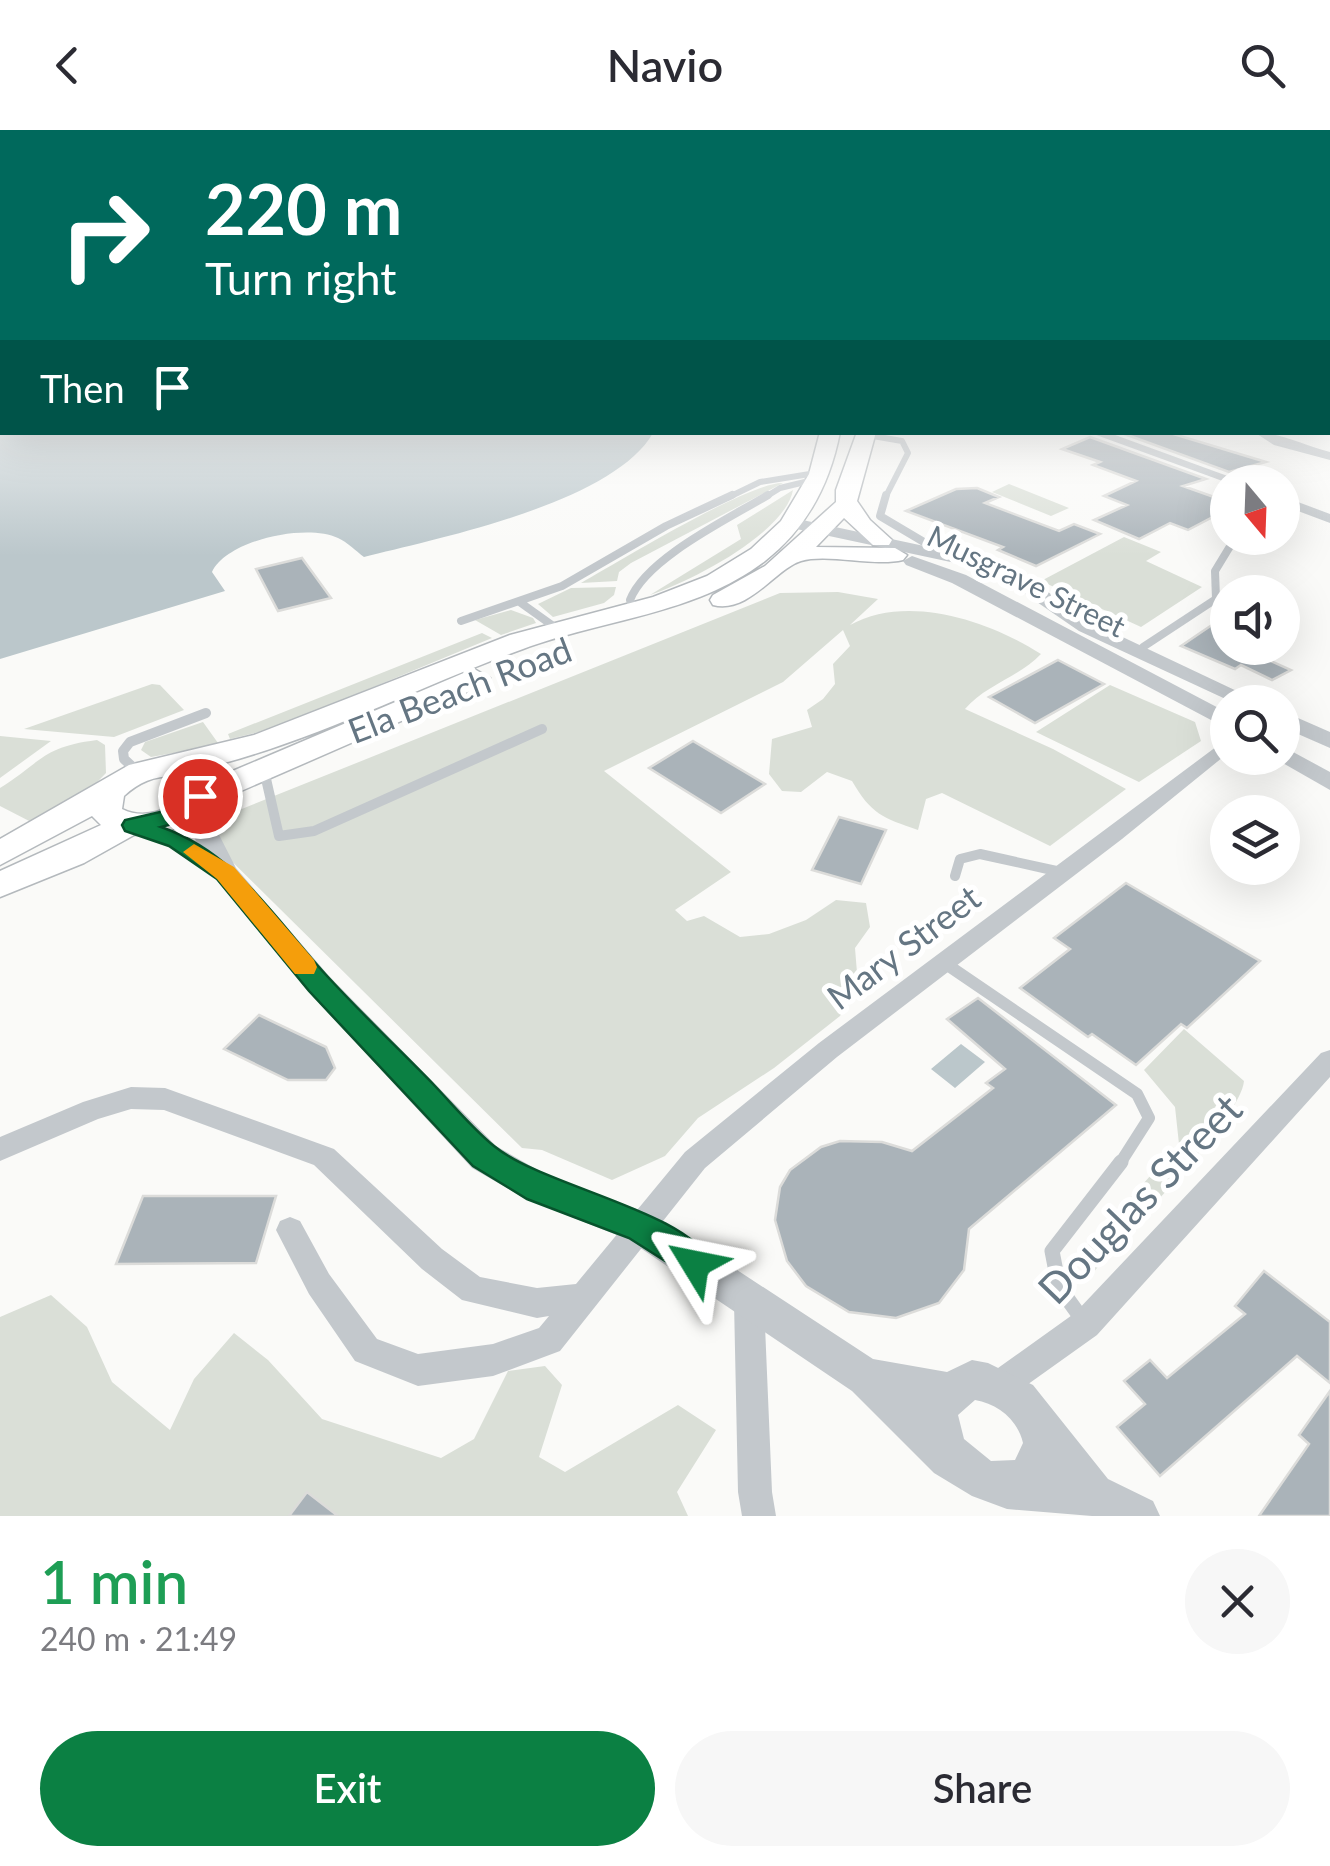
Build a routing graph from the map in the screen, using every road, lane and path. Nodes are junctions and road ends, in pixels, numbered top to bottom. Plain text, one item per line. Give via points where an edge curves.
1 (829, 435) edge
2 (867, 435) edge
3 (872, 435) edge
4 (1103, 435) edge
5 (1265, 435) edge
6 (1330, 456) edge
7 (1210, 472) edge
8 (821, 475) junction
9 (844, 501) junction
10 (1300, 509) edge
11 (1330, 516) edge
12 (802, 535) junction
13 (888, 548) junction
14 (946, 555) junction
15 (1225, 555) edge
16 (521, 603) junction
17 (633, 608) junction
18 (1064, 612) junction
19 (460, 621) dead end
20 (1038, 621) junction
21 (556, 628) junction
22 (1143, 647) dead end
23 (1212, 685) edge
24 (206, 712) dead end
25 (1210, 712) edge
26 (1300, 727) edge
27 (542, 729) dead end
28 (1330, 741) edge
29 (1210, 756) edge
30 (1300, 764) edge
31 (176, 766) junction
32 (264, 770) junction
33 (138, 772) junction
34 (1330, 782) edge
35 (108, 793) junction
36 (198, 799) junction
37 (130, 825) junction
38 (0, 854) edge
39 (1062, 872) junction
40 (225, 873) junction
41 (955, 876) dead end
42 (0, 885) edge
43 (946, 964) junction
44 (1330, 1060) edge
45 (0, 1150) edge
46 (640, 1227) junction
47 (290, 1230) dead end
48 (584, 1298) junction
49 (750, 1302) junction
50 (1086, 1324) junction
51 (866, 1377) junction
52 (1002, 1384) junction
53 (947, 1392) junction
54 (1040, 1430) junction
55 (948, 1458) junction
56 (1006, 1488) junction
57 (1093, 1494) junction
58 (759, 1516) edge
59 (1138, 1516) edge

1 - 8 highway
2 - 9 highway
3 - 14 lane via 902,441 908,453 880,516
4 - 7 street
5 - 6 street
8 - 12 highway
8 - 16 lane via 760,482
8 - 17 lane via 780,488 685,544 635,587
9 - 12 highway
9 - 13 highway
10 - 11 street
12 - 13 highway
12 - 13 street, Musgrave Street
12 - 17 highway, Ela Beach Road via 713,584
12 - 32 highway, Ela Beach Road via 764,580 731,596 653,626 542,652
13 - 14 street, Musgrave Street
13 - 20 street, Musgrave Street
14 - 18 street, Musgrave Street via 1018,581
15 - 22 lane via 1215,571 1216,599
16 - 19 lane
16 - 21 lane
17 - 21 highway, Ela Beach Road
18 - 20 street
18 - 23 street, Musgrave Street
20 - 25 street, Musgrave Street
21 - 31 highway, Ela Beach Road via 256,745
24 - 33 lane via 130,742 124,759
26 - 28 street
27 - 32 lane via 314,831 280,836
29 - 39 street, Mary Street
30 - 34 street
31 - 33 highway, Ela Beach Road
31 - 36 highway via 202,780
32 - 36 highway, Ela Beach Road
33 - 35 highway
35 - 37 highway via 106,813
35 - 38 highway
36 - 37 highway, Ela Beach Road via 162,822
36 - 40 street via 201,825
37 - 40 street via 177,840
37 - 42 highway, Ela Beach Road
39 - 41 lane via 980,854 960,859
39 - 43 street, Mary Street
40 - 46 street via 319,984 484,1156 538,1188
43 - 46 street, Mary Street via 828,1050 696,1160
43 - 50 lane via 1138,1094 1149,1118 1052,1251 1058,1287
44 - 50 street, Douglas Street
45 - 48 street via 92,1110 131,1098 165,1099 324,1158 473,1290 536,1302
46 - 48 street, Mary Street
46 - 49 street
47 - 48 street, Mary Street via 366,1350 418,1370 492,1360 549,1340
49 - 51 street
49 - 58 street
50 - 52 street, Douglas Street
51 - 53 street
51 - 55 street
52 - 53 street via 972,1380
52 - 54 street via 1025,1403
53 - 55 street via 937,1423
54 - 56 street via 1040,1462 1021,1483
54 - 57 street
55 - 56 street via 975,1482
56 - 57 street
57 - 59 street

